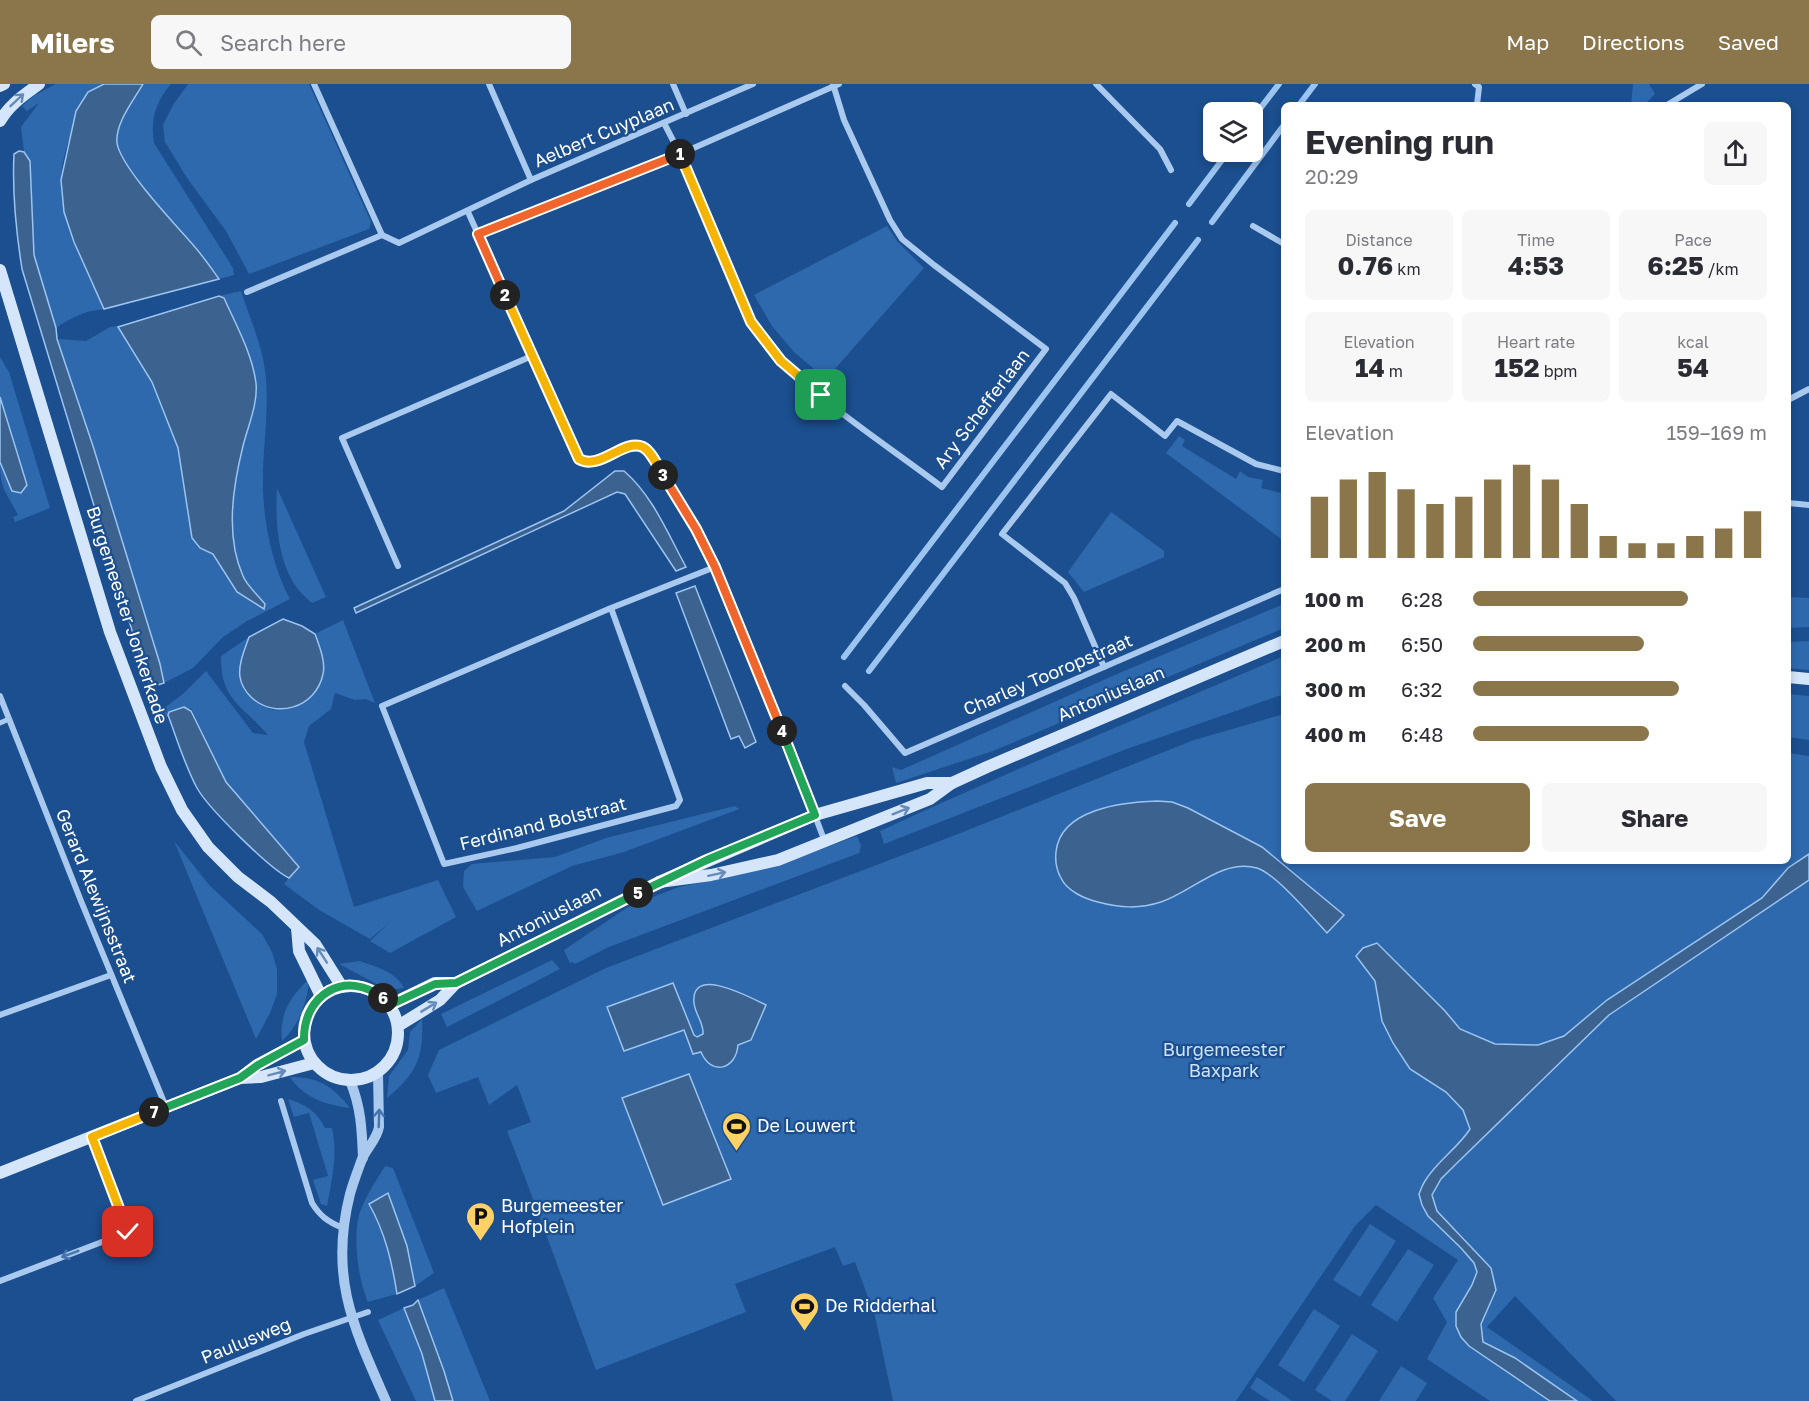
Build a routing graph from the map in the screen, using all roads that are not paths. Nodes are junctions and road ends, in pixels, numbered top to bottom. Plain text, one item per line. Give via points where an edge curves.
1 (4, 84) edge
2 (39, 84) edge
3 (314, 84) edge
4 (489, 84) edge
5 (673, 84) edge
6 (753, 84) edge
7 (1096, 84) edge
8 (1475, 84) edge
9 (1702, 84) edge
10 (835, 85) edge
11 (0, 86) edge
12 (1478, 102) edge
13 (1672, 102) edge
14 (686, 114) junction
15 (0, 122) edge
16 (664, 123) junction
17 (680, 154) junction
18 (1171, 170) dead end
19 (531, 180) junction
20 (468, 212) junction
21 (1253, 226) dead end
22 (478, 234) junction
23 (382, 235) junction
24 (1281, 242) edge
25 (0, 270) edge
26 (3, 289) edge
27 (247, 292) dead end
28 (5, 305) edge
29 (532, 356) junction
30 (1809, 389) edge
31 (1791, 398) edge
32 (1281, 470) edge
33 (1791, 503) edge
34 (1809, 505) edge
35 (398, 566) dead end
36 (715, 567) junction
37 (1281, 590) edge
38 (611, 608) junction
39 (1281, 642) edge
40 (1104, 668) junction
41 (1791, 677) edge
42 (1809, 679) edge
43 (845, 687) dead end
44 (0, 696) edge
45 (9, 719) junction
46 (0, 723) edge
47 (952, 783) junction
48 (815, 815) junction
49 (825, 842) junction
50 (659, 882) junction
51 (297, 928) junction
52 (111, 975) junction
53 (456, 983) junction
54 (342, 987) junction
55 (321, 996) junction
56 (390, 1005) junction
57 (0, 1016) edge
58 (398, 1026) junction
59 (304, 1040) junction
60 (314, 1063) junction
61 (378, 1073) junction
62 (240, 1078) junction
63 (350, 1081) junction
64 (281, 1101) dead end
65 (166, 1107) junction
66 (92, 1137) junction
67 (363, 1158) junction
68 (0, 1173) edge
69 (343, 1228) junction
70 (0, 1281) edge
71 (368, 1312) dead end
72 (351, 1317) junction
73 (136, 1401) edge
74 (386, 1401) edge

1 - 11 main road
15 -> 2 main road via 22,95
3 - 23 street
4 - 19 street
5 - 14 street
6 - 14 street, Aelbert Cuyplaan
7 - 18 street via 1160,149
8 - 12 street via 1479,87
9 - 13 street
10 - 17 street
10 - 17 street, Ary Schefferlaan via 844,120 902,239 1046,349 942,487 781,361 751,322
14 - 16 street, Aelbert Cuyplaan
16 - 17 street
16 - 19 street, Aelbert Cuyplaan
17 - 22 street
19 - 20 street, Aelbert Cuyplaan
20 - 22 street
20 - 23 street, Aelbert Cuyplaan via 399,243
21 - 24 street
22 - 29 street
23 - 27 street
25 - 26 main road, Burgemeester Jonkerkade
26 - 28 main road, Burgemeester Jonkerkade
28 - 51 main road, Burgemeester Jonkerkade via 110,632 161,767 182,810 208,847
29 - 35 street via 342,438
29 - 36 street via 579,459 590,463 634,445 643,447 696,529
30 - 31 street
32 - 40 street via 1256,464 1177,421 1165,436 1111,394 1002,534 1065,583
33 - 34 street
36 - 38 street, Ferdinand Bolstraat
36 - 48 street
37 - 40 street, Charley Tooropstraat
38 - 38 street, Ferdinand Bolstraat via 382,706 444,864 676,806 680,800
39 - 47 main road, Antoniuslaan
40 - 43 street, Charley Tooropstraat via 905,753
41 - 42 main road
44 - 45 street, Gerard Alewijnsstraat
45 - 46 street
45 - 52 street, Gerard Alewijnsstraat
47 - 48 main road, Antoniuslaan via 927,783
49 -> 47 main road, Antoniuslaan via 930,799
48 - 49 street
48 - 50 main road, Antoniuslaan
50 -> 49 main road, Antoniuslaan via 778,860
50 - 53 main road, Antoniuslaan
54 -> 51 main road, Burgemeester Jonkerkade via 315,944
51 - 55 main road via 299,951
52 - 57 street
52 - 65 street, Gerard Alewijnsstraat
53 - 56 main road, Antoniuslaan via 435,984
58 -> 53 main road, Antoniuslaan via 440,1000
54 - 55 main road
54 - 56 main road via 374,991
55 - 59 main road via 307,1015
56 - 58 main road
58 - 61 main road via 395,1053
59 - 60 main road
59 - 62 main road
62 -> 60 main road via 261,1077
60 - 63 main road via 330,1076
61 - 63 main road
67 -> 61 street via 379,1127
62 - 65 main road
63 - 67 street via 359,1110
64 - 69 street via 312,1203 328,1222
65 - 66 main road
66 - 68 main road
66 -> 70 street via 128,1232
67 - 69 street
69 - 72 street via 341,1268
71 - 72 street, Paulusweg
72 - 73 street, Paulusweg
72 - 74 street

